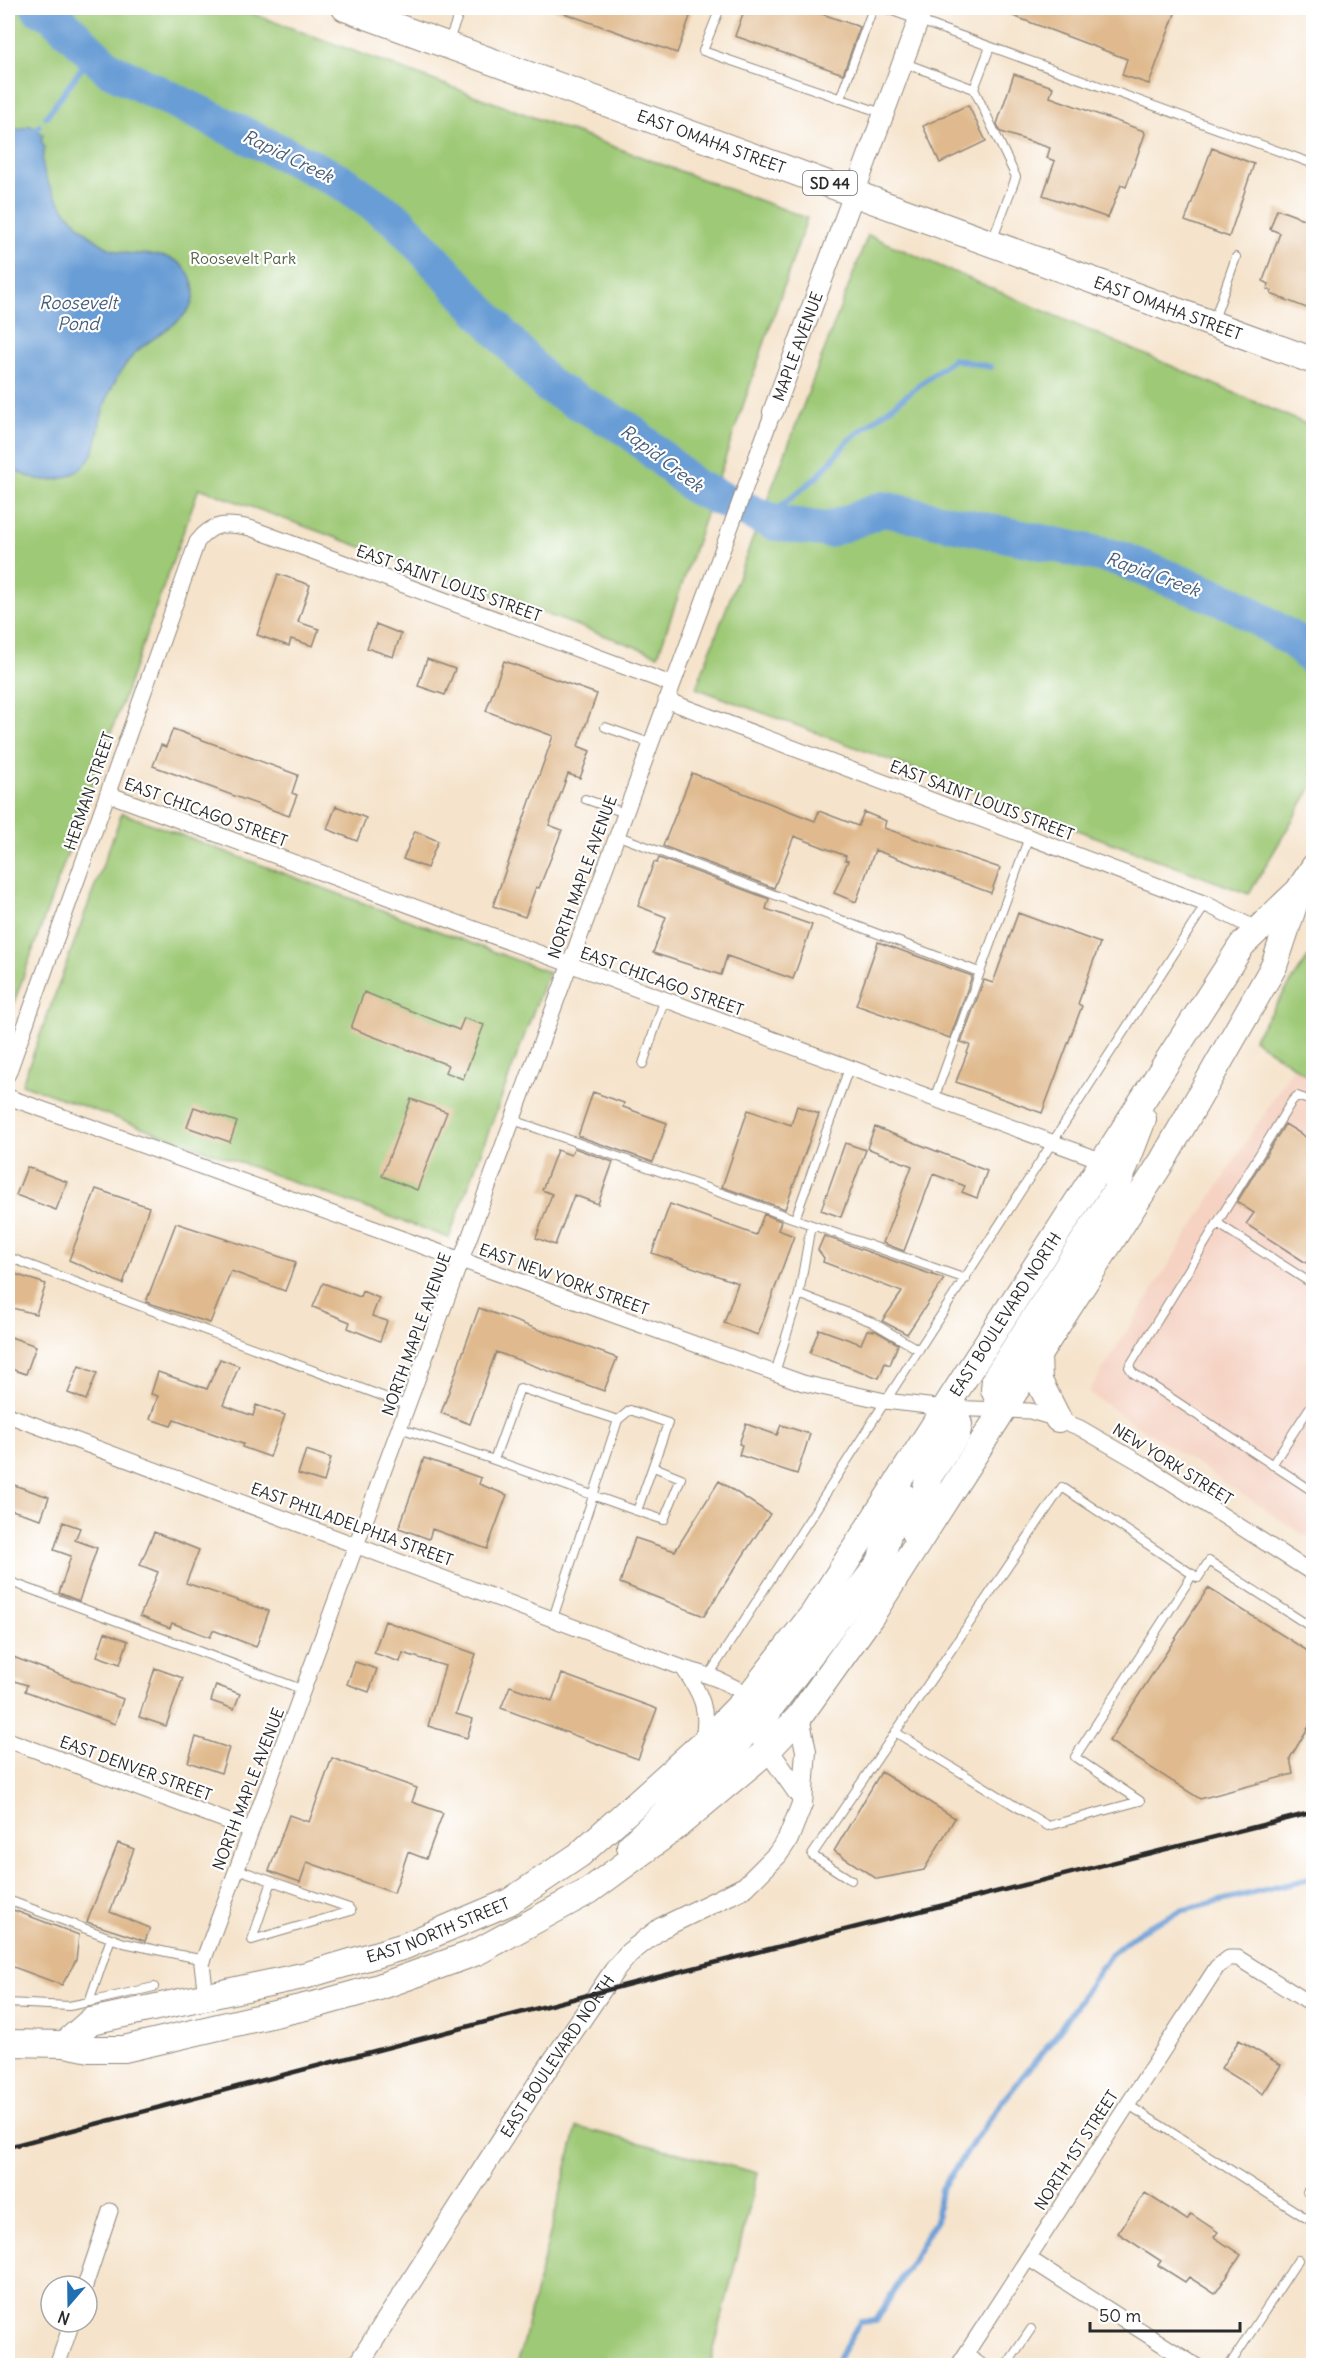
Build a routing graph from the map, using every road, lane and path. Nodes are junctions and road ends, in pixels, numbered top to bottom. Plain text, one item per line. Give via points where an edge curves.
1 (345, 8) edge
2 (461, 8) edge
3 (720, 8) edge
4 (873, 8) edge
5 (884, 8) edge
6 (920, 14) edge
7 (447, 44) junction
8 (990, 46) junction
9 (902, 62) junction
10 (974, 89) junction
11 (840, 99) junction
12 (883, 114) junction
13 (1314, 164) edge
14 (855, 192) junction
15 (991, 243) junction
16 (1236, 257) dead end
17 (1212, 324) junction
18 (1314, 361) edge
19 (773, 412) joint
20 (213, 526) joint
21 (671, 684) junction
22 (666, 700) junction
23 (604, 727) dead end
24 (650, 743) junction
25 (108, 795) junction
26 (585, 799) dead end
27 (625, 813) junction
28 (616, 835) junction
29 (1029, 837) junction
30 (1314, 867) edge
31 (1299, 890) junction
32 (1206, 904) junction
33 (1258, 930) junction
34 (1282, 943) junction
35 (569, 967) junction
36 (980, 972) junction
37 (664, 1001) junction
38 (643, 1064) dead end
39 (849, 1068) junction
40 (1161, 1071) junction
41 (8, 1074) edge
42 (8, 1097) edge
43 (934, 1099) junction
44 (1314, 1102) edge
45 (1190, 1112) junction
46 (513, 1120) junction
47 (1052, 1142) junction
48 (1103, 1161) junction
49 (795, 1219) junction
50 (1217, 1222) junction
51 (811, 1225) junction
52 (8, 1257) edge
53 (461, 1261) junction
54 (966, 1279) junction
55 (1314, 1285) edge
56 (799, 1294) junction
57 (919, 1350) junction
58 (1038, 1356) junction
59 (775, 1374) junction
60 (885, 1401) junction
61 (1314, 1401) edge
62 (408, 1406) junction
63 (945, 1408) junction
64 (1003, 1409) junction
65 (8, 1415) edge
66 (1058, 1419) junction
67 (618, 1420) junction
68 (400, 1428) junction
69 (494, 1460) junction
70 (909, 1465) junction
71 (1272, 1465) junction
72 (654, 1467) junction
73 (1314, 1492) edge
74 (591, 1496) junction
75 (637, 1511) junction
76 (358, 1545) junction
77 (908, 1557) junction
78 (1193, 1574) junction
79 (1314, 1574) edge
80 (8, 1581) edge
81 (552, 1618) junction
82 (1314, 1629) edge
83 (683, 1668) junction
84 (709, 1675) junction
85 (304, 1690) junction
86 (749, 1696) junction
87 (799, 1716) junction
88 (895, 1732) junction
89 (8, 1740) edge
90 (701, 1745) junction
91 (768, 1750) junction
92 (802, 1798) junction
93 (251, 1830) junction
94 (237, 1869) junction
95 (851, 1880) dead end
96 (272, 1881) junction
97 (589, 1891) junction
98 (8, 1900) edge
99 (111, 1938) junction
100 (204, 1960) junction
101 (153, 1987) dead end
102 (206, 1996) junction
103 (89, 2002) junction
104 (8, 2003) edge
105 (1314, 2006) edge
106 (8, 2043) edge
107 (65, 2044) junction
108 (90, 2049) junction
109 (1127, 2104) junction
110 (1314, 2182) edge
111 (1307, 2192) dead end
112 (110, 2211) dead end
113 (1314, 2223) edge
114 (1028, 2258) junction
115 (1298, 2260) dead end
116 (89, 2274) edge
117 (1031, 2329) dead end
118 (68, 2334) edge
119 (967, 2352) junction
120 (57, 2366) edge
121 (357, 2366) edge
122 (958, 2366) edge
123 (987, 2366) edge
124 (1006, 2366) edge
125 (1196, 2366) edge
126 (1229, 2366) edge

1 - 7 main road, EAST OMAHA STREET / SD 44
2 - 7 lane
3 - 11 lane via 703,51
4 - 11 lane
5 - 6 lane
6 - 8 lane
6 - 9 street, MAPLE AVENUE
7 - 14 main road, EAST OMAHA STREET / SD 44
8 - 10 lane
8 - 13 lane
9 - 10 lane
9 - 12 street, MAPLE AVENUE
10 - 15 lane via 1016,177
11 - 12 lane
12 - 14 street, MAPLE AVENUE
14 - 15 main road, EAST OMAHA STREET / SD 44
14 - 19 street, MAPLE AVENUE
15 - 17 main road, EAST OMAHA STREET / SD 44
16 - 17 lane
17 - 18 main road, EAST OMAHA STREET / SD 44
19 - 21 street, MAPLE AVENUE
20 - 21 street, EAST SAINT LOUIS STREET via 225,523 250,528
20 - 25 street, HERMAN STREET via 196,542
21 - 22 street, NORTH MAPLE AVENUE
22 - 24 street, NORTH MAPLE AVENUE
22 - 29 street, EAST SAINT LOUIS STREET
23 - 24 lane
24 - 27 street, NORTH MAPLE AVENUE
25 - 35 street, EAST CHICAGO STREET
25 - 41 street, HERMAN STREET
26 - 27 lane
27 - 28 street, NORTH MAPLE AVENUE
28 - 35 street, NORTH MAPLE AVENUE
28 - 36 lane
29 - 32 street, EAST SAINT LOUIS STREET
29 - 36 lane
30 - 31 main road
31 - 33 main road, EAST BOULEVARD NORTH
31 - 34 main road
32 - 33 street, EAST SAINT LOUIS STREET
32 - 47 lane
33 - 34 street, EAST SAINT LOUIS STREET
33 - 40 main road, EAST BOULEVARD NORTH via 1242,945
33 - 45 main road via 1262,939 1253,972 1214,1041
34 - 45 main road via 1274,966
35 - 37 street, EAST CHICAGO STREET
35 - 46 street, NORTH MAPLE AVENUE
36 - 43 lane
37 - 38 lane
37 - 39 street, EAST CHICAGO STREET
39 - 43 street, EAST CHICAGO STREET
39 - 49 lane
40 - 48 main road, EAST BOULEVARD NORTH
40 - 64 main road via 1115,1192 995,1378 994,1390
42 - 53 street, EAST NEW YORK STREET
43 - 47 street, EAST CHICAGO STREET
44 - 50 lane via 1297,1096 1292,1101
45 - 58 main road
46 - 49 lane
46 - 53 street, NORTH MAPLE AVENUE
47 - 48 street, EAST CHICAGO STREET
47 - 54 lane
48 - 63 main road, EAST BOULEVARD NORTH
49 - 51 lane
50 - 55 lane
50 - 71 lane via 1129,1367
51 - 54 lane
51 - 56 lane
52 - 62 lane
53 - 59 street, EAST NEW YORK STREET
53 - 62 street, NORTH MAPLE AVENUE
54 - 57 lane
56 - 57 lane via 872,1322
56 - 59 lane
57 - 60 lane
58 - 64 main road
58 - 66 main road via 1039,1381
59 - 60 street, EAST NEW YORK STREET
60 - 63 street, EAST NEW YORK STREET
60 - 84 lane
61 - 71 lane
62 - 68 street, NORTH MAPLE AVENUE
63 - 64 street, EAST NEW YORK STREET
63 - 70 main road, EAST BOULEVARD NORTH
63 - 77 main road via 958,1424 957,1434 929,1476
64 - 66 street, NEW YORK STREET
64 - 77 main road
65 - 76 street, EAST PHILADELPHIA STREET
66 - 79 street, NEW YORK STREET via 1136,1460
67 - 69 lane via 520,1388
67 - 72 lane via 630,1410 668,1423
67 - 74 lane
68 - 69 lane
68 - 76 street, NORTH MAPLE AVENUE
69 - 74 lane
70 - 86 main road, EAST BOULEVARD NORTH via 813,1614
70 - 91 main road via 880,1562 770,1708 762,1725
71 - 73 lane
72 - 75 lane
72 - 75 lane via 681,1478 664,1520
74 - 75 lane
74 - 81 lane
76 - 81 street, EAST PHILADELPHIA STREET
76 - 85 street, NORTH MAPLE AVENUE
77 - 87 main road
78 - 82 lane via 1198,1578 1209,1561
78 - 88 lane via 1062,1487
78 - 88 lane via 1075,1757 1140,1801 1048,1826
80 - 85 lane
81 - 83 street, EAST PHILADELPHIA STREET
83 - 84 street, EAST PHILADELPHIA STREET
83 - 90 street via 700,1692 705,1708
84 - 86 street, EAST PHILADELPHIA STREET
85 - 93 street, NORTH MAPLE AVENUE
86 - 90 main road, EAST NORTH STREET
86 - 97 main road via 752,1704 746,1732 737,1743 647,1828
87 - 91 main road
87 - 92 street, EAST BOULEVARD NORTH via 806,1751
88 - 95 lane via 812,1855
89 - 93 street, EAST DENVER STREET
90 - 102 main road, EAST NORTH STREET via 579,1855 509,1902 405,1946 307,1975
91 - 92 street
91 - 97 main road, EAST NORTH STREET via 672,1830
92 - 121 street, EAST BOULEVARD NORTH via 788,1839 761,1873 745,1887 661,1928 629,1953 614,1971
93 - 94 street, NORTH MAPLE AVENUE
94 - 96 lane
94 - 100 street, NORTH MAPLE AVENUE
96 - 96 lane via 349,1908 351,1911 252,1940
97 - 108 main road, EAST NORTH STREET via 477,1952 379,1987 210,2031 124,2049
98 - 99 lane
99 - 100 lane
99 - 103 lane
100 - 102 street, NORTH MAPLE AVENUE
101 - 103 lane
102 - 107 main road, EAST NORTH STREET via 91,2021
102 - 108 main road via 207,2012 193,2022
103 - 104 lane via 69,2006
105 - 109 street, NORTH 1ST STREET via 1238,1958 1229,1958 1208,1978
106 - 107 main road, EAST NORTH STREET
107 - 108 main road, EAST NORTH STREET
109 - 113 lane
109 - 114 street, NORTH 1ST STREET
110 - 111 lane
112 - 116 street
114 - 119 street, NORTH 1ST STREET
114 - 125 street
115 - 126 lane
117 - 124 lane
118 - 120 street
119 - 122 street, NORTH 1ST STREET
119 - 123 lane

